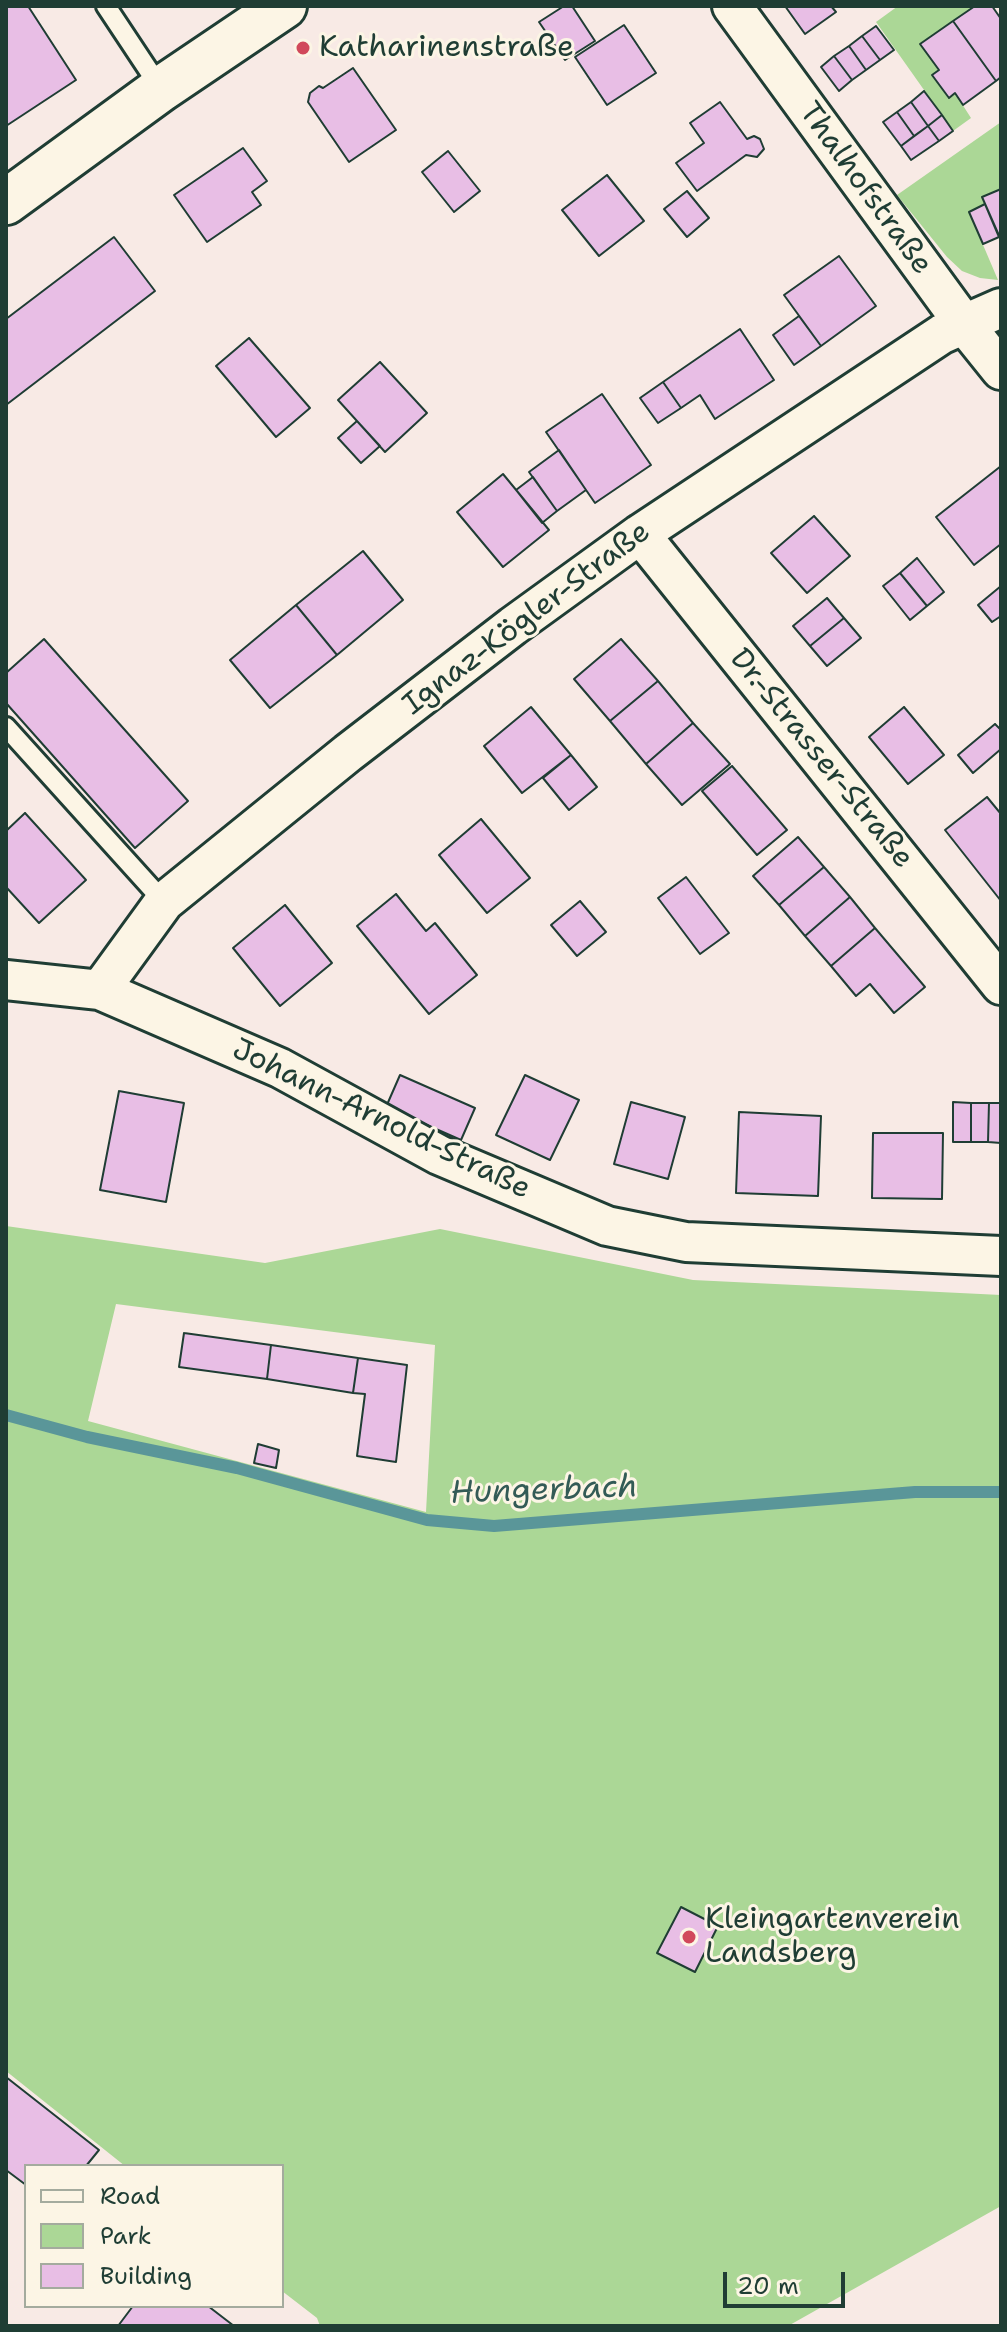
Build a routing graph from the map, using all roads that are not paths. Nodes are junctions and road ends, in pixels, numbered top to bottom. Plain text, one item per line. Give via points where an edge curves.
1 (106, 6) edge
2 (284, 6) edge
3 (732, 6) edge
4 (161, 89) junction
5 (6, 202) edge
6 (1001, 308) edge
7 (964, 324) junction
8 (1001, 370) edge
9 (640, 534) junction
10 (6, 727) edge
11 (164, 902) junction
12 (6, 980) edge
13 (1001, 985) edge
14 (100, 990) junction
15 (1001, 1256) edge

1 - 4 lane
2 - 4 main road
3 - 7 street, Thalhofstraße
4 - 5 main road
6 - 7 street, Ignaz-Kögler-Straße
7 - 8 street, Thalhofstraße
7 - 9 street, Ignaz-Kögler-Straße
9 - 11 street, Ignaz-Kögler-Straße via 348,753
9 - 13 street, Dr.-Strasser-Straße
10 - 11 lane
11 - 14 street, Ignaz-Kögler-Straße
12 - 14 street, Johann-Arnold-Straße
14 - 15 street, Johann-Arnold-Straße via 280,1068 439,1155 607,1226 686,1242

